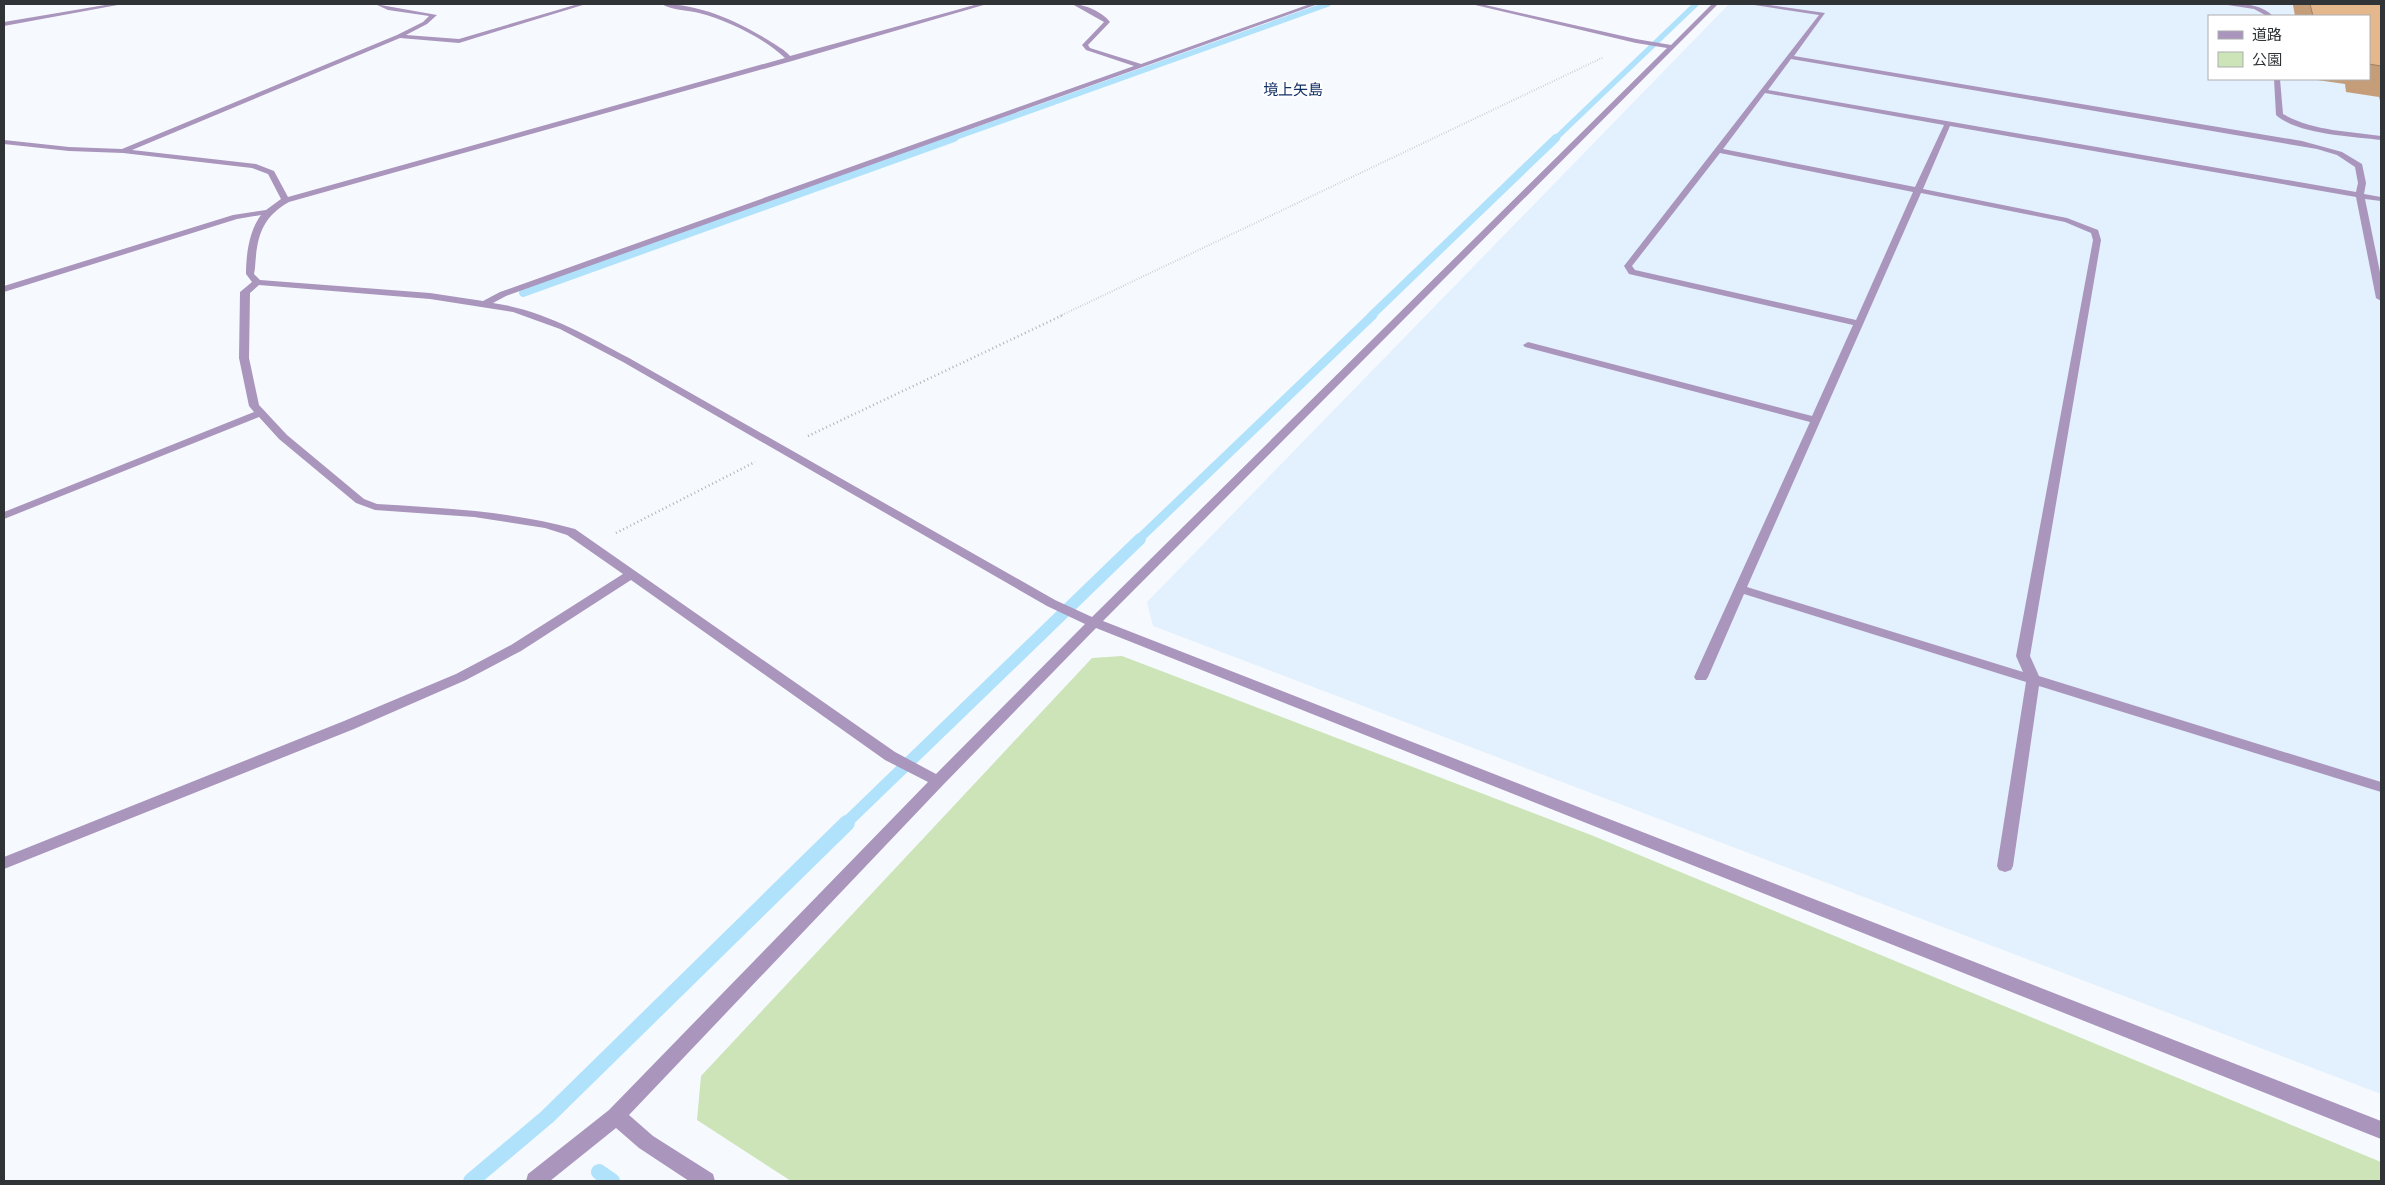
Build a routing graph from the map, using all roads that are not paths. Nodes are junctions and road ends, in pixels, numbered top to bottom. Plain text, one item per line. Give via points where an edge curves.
1 (120, 4) edge
2 (378, 4) edge
3 (583, 4) edge
4 (666, 4) edge
5 (984, 4) edge
6 (1075, 4) edge
7 (1316, 4) edge
8 (1474, 4) edge
9 (1715, 4) edge
10 (1750, 4) edge
11 (2224, 4) edge
12 (2269, 15) edge
13 (4, 24) edge
14 (399, 36) junction
15 (1673, 47) junction
16 (1789, 57) junction
17 (790, 60) junction
18 (1140, 66) junction
19 (2277, 80) edge
20 (1763, 91) junction
21 (1948, 123) junction
22 (2381, 138) edge
23 (4, 142) edge
24 (1717, 150) junction
25 (123, 151) junction
26 (1918, 190) junction
27 (2360, 195) junction
28 (2381, 199) edge
29 (286, 200) junction
30 (268, 212) junction
31 (256, 282) junction
32 (4, 289) edge
33 (2381, 298) edge
34 (486, 304) junction
35 (1858, 323) junction
36 (1528, 346) dead end
37 (260, 413) junction
38 (1815, 420) junction
39 (4, 516) edge
40 (632, 574) junction
41 (1740, 589) junction
42 (1088, 621) junction
43 (1701, 677) dead end
44 (2033, 679) junction
45 (938, 781) junction
46 (2381, 787) edge
47 (4, 863) edge
48 (2005, 866) dead end
49 (616, 1116) junction
50 (2381, 1130) edge
51 (535, 1181) edge
52 (706, 1181) edge

1 - 13 street
2 - 14 street via 434,15
3 - 14 street via 459,40
4 - 17 street via 733,21 786,54
5 - 17 street
6 - 18 street via 1107,22 1085,45 1088,49
7 - 18 street
8 - 15 street
9 - 15 street
10 - 16 street via 1823,14
11 - 12 street via 2257,9
14 - 25 street
15 - 42 street
16 - 20 street
16 - 27 street via 2328,149 2347,156 2359,166
17 - 29 street
18 - 34 street via 504,294
19 - 22 street via 2280,115 2288,120
20 - 21 street
20 - 24 street
21 - 26 street
21 - 27 street
23 - 25 street
24 - 26 street
24 - 35 street via 1628,266 1632,272
25 - 29 street via 265,170 275,178
26 - 35 street
26 - 44 street via 2066,220 2095,232 2097,240 2023,656
27 - 28 street
27 - 33 street
29 - 30 street
30 - 31 street via 256,229 250,269
30 - 32 street via 236,217
31 - 34 street via 430,296
31 - 37 street via 245,292 244,358 254,406
34 - 42 street via 531,315 585,338
35 - 38 street
36 - 38 street
37 - 39 street
37 - 40 street via 324,473 360,501 375,507 504,516 539,522 571,532
38 - 41 street
40 - 45 street via 890,756
40 - 47 street via 516,648 461,677
41 - 43 street
41 - 44 street
42 - 45 street
42 - 50 street
44 - 46 street
44 - 48 street
45 - 49 street
49 - 51 street
49 - 52 street via 646,1142

